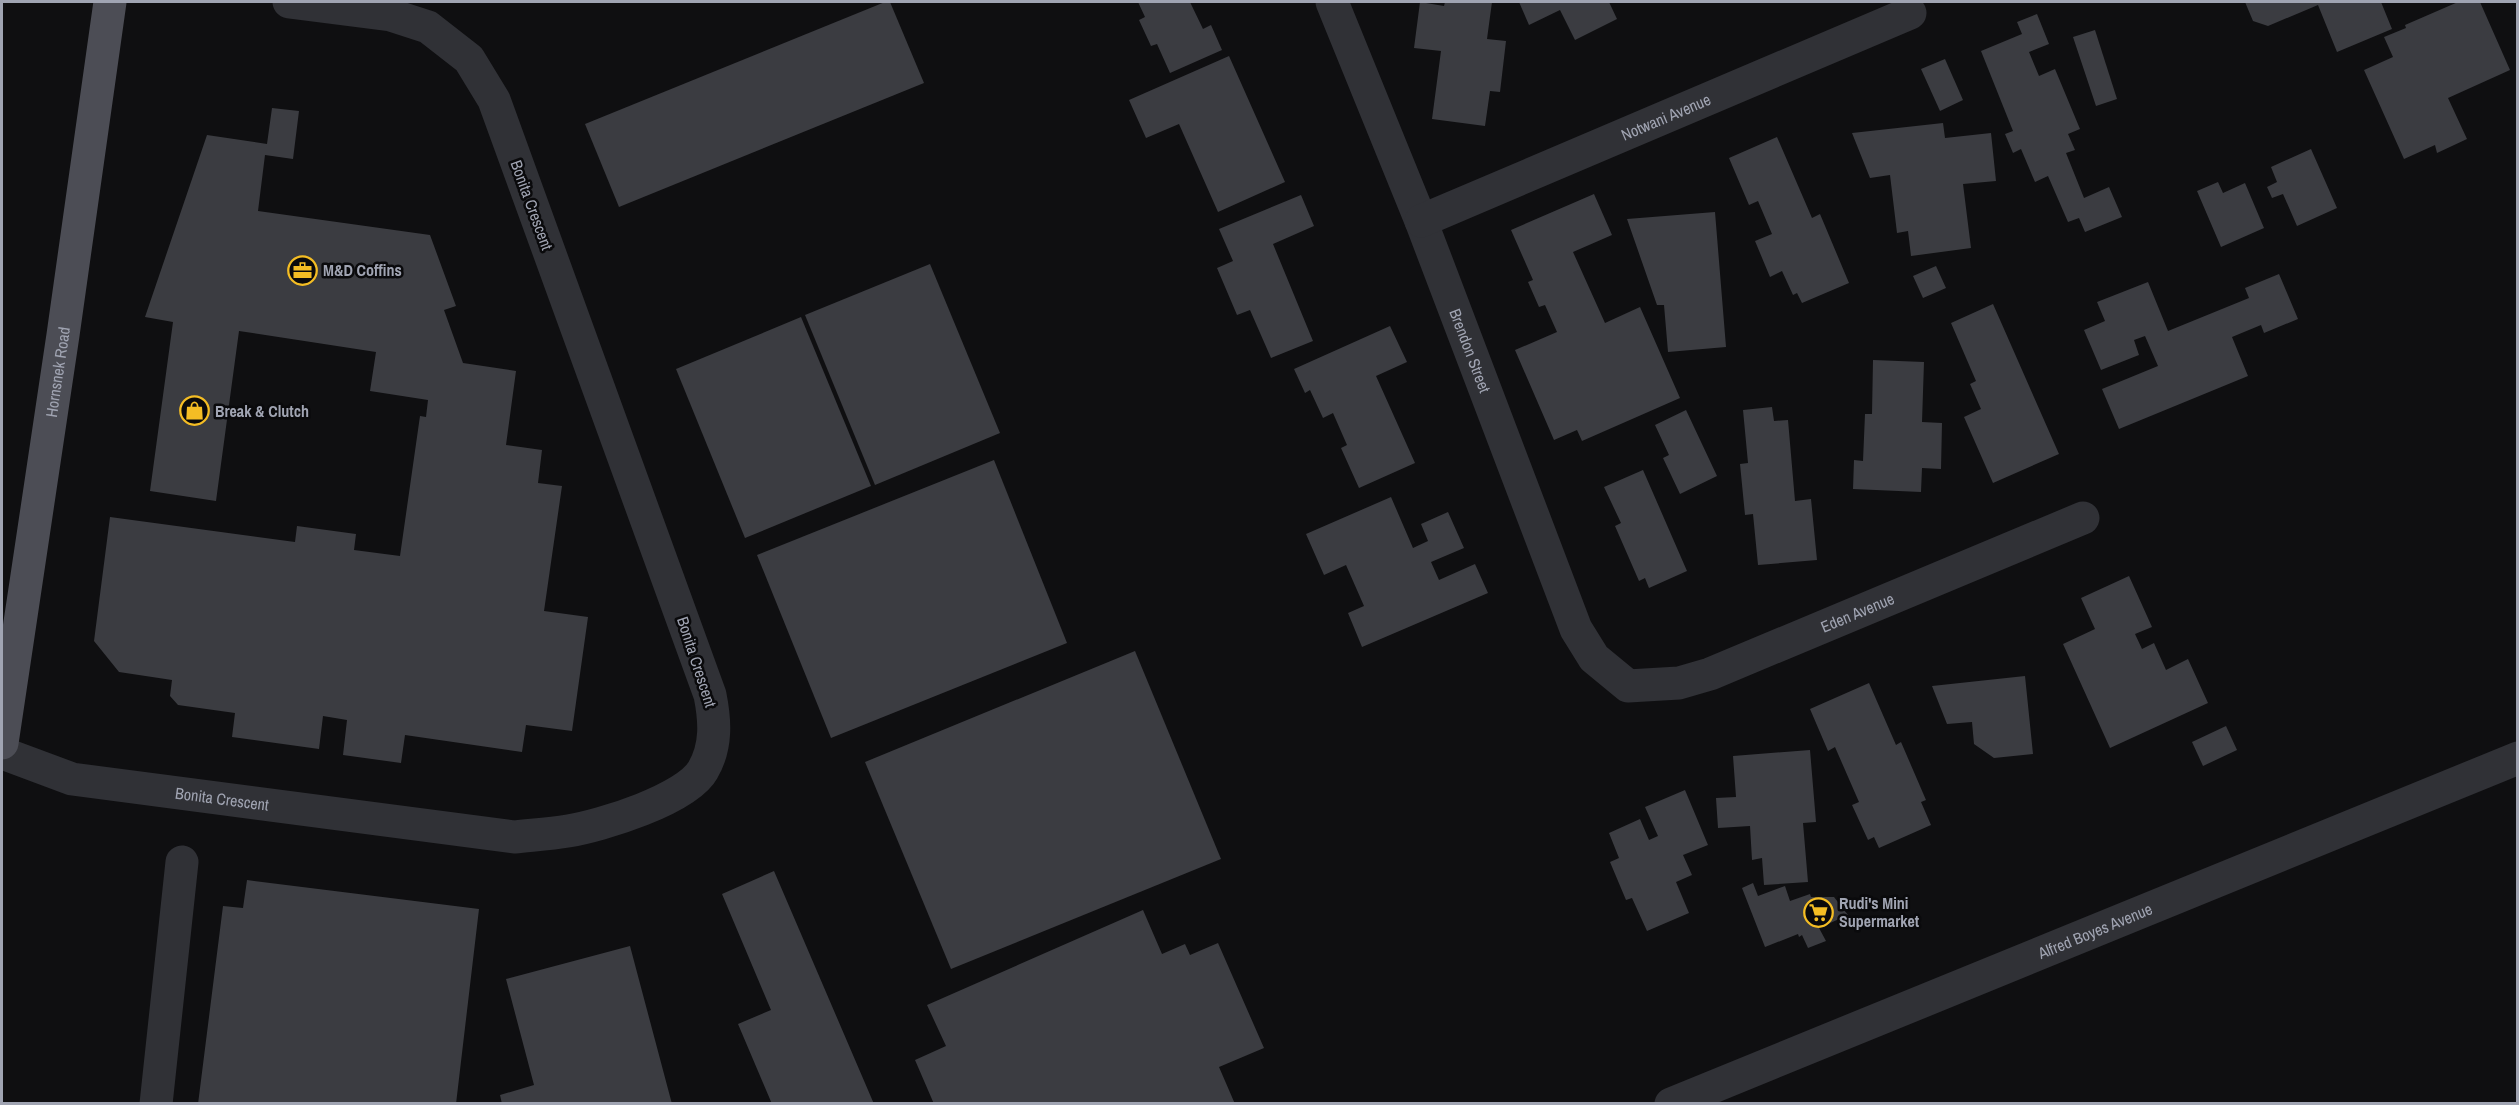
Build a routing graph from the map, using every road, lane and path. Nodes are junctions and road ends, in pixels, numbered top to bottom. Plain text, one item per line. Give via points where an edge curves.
1 (110, 2) edge
2 (289, 2) edge
3 (1332, 2) edge
4 (1910, 13) dead end
5 (1421, 220) junction
6 (2082, 518) dead end
7 (1628, 686) joint
8 (2, 743) edge
9 (2, 753) edge
10 (2517, 758) edge
11 (182, 862) dead end
12 (156, 1104) edge
13 (1671, 1104) edge

1 - 8 main road, Hornsnek Road
2 - 9 street, Bonita Crescent via 391,15 428,27 469,59 494,100 710,694 715,723 703,772 690,785 657,804 569,831 514,837 72,779
3 - 5 street, Brendon Street
4 - 5 street, Notwani Avenue
5 - 7 street, Brendon Street via 1576,629 1594,658
6 - 7 street, Eden Avenue via 1710,674 1679,683
10 - 13 street, Alfred Boyes Avenue
11 - 12 street

